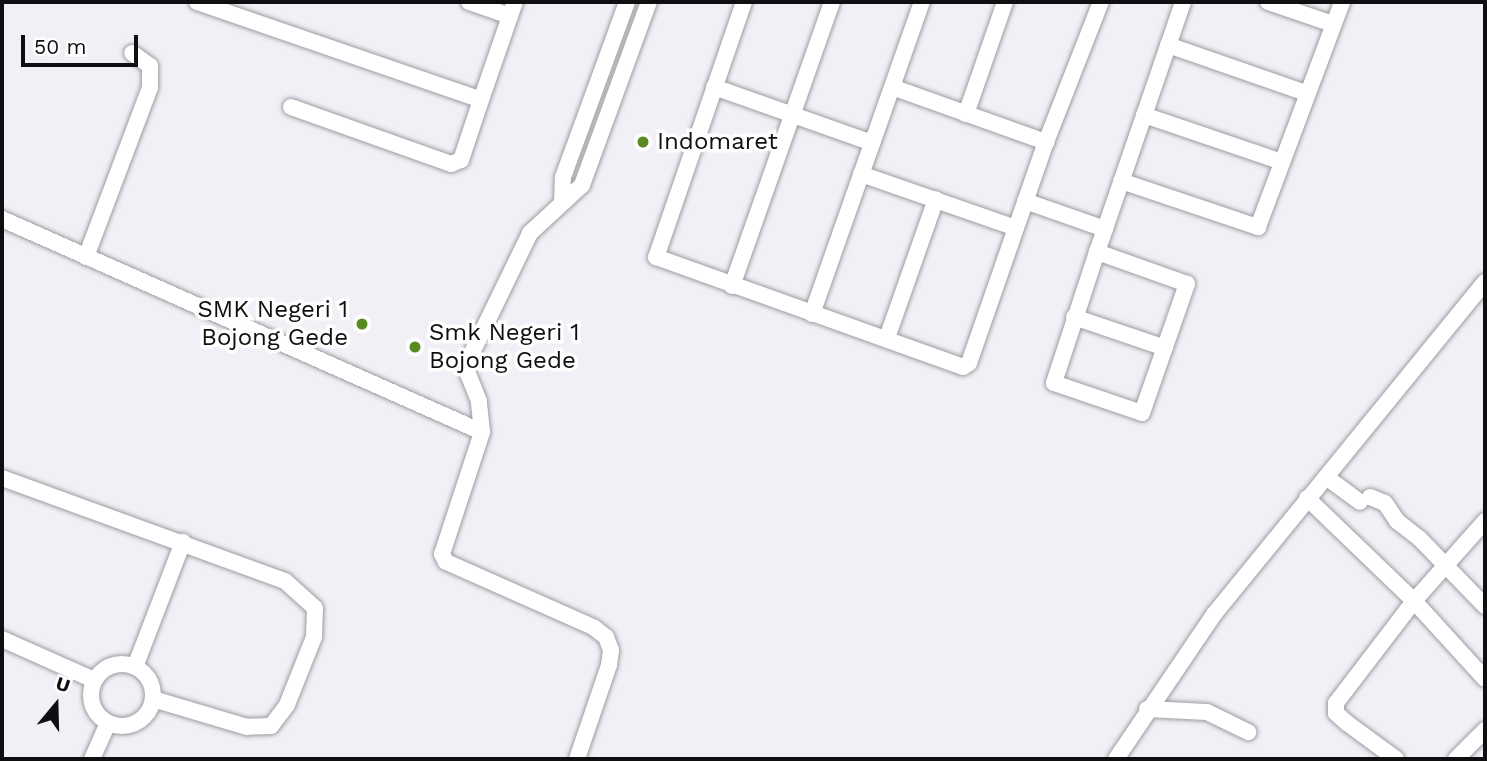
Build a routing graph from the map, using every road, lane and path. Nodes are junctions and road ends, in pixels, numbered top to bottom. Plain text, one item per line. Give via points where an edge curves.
1 (197, 2) edge
2 (469, 2) edge
3 (626, 2) edge
4 (649, 2) edge
5 (744, 2) edge
6 (832, 2) edge
7 (922, 2) edge
8 (1005, 2) edge
9 (1101, 2) edge
10 (1183, 2) edge
11 (1269, 2) edge
12 (1342, 2) edge
13 (513, 9) edge
14 (1330, 23) junction
15 (1168, 45) junction
16 (132, 52) dead end
17 (714, 87) junction
18 (892, 88) junction
19 (1306, 93) junction
20 (481, 100) junction
21 (291, 107) dead end
22 (966, 114) junction
23 (792, 115) junction
24 (1144, 115) junction
25 (1046, 142) junction
26 (872, 143) junction
27 (1282, 163) junction
28 (861, 174) junction
29 (1121, 181) junction
30 (936, 199) junction
31 (1025, 201) junction
32 (562, 203) junction
33 (2, 219) edge
34 (1016, 228) junction
35 (1105, 229) junction
36 (1097, 251) junction
37 (86, 257) junction
38 (1485, 282) edge
39 (732, 286) junction
40 (812, 314) junction
41 (1074, 317) junction
42 (887, 338) junction
43 (1165, 348) junction
44 (482, 432) junction
45 (1326, 477) junction
46 (2, 478) edge
47 (1307, 498) junction
48 (1485, 521) edge
49 (183, 542) junction
50 (1445, 565) junction
51 (1414, 601) junction
52 (1485, 606) edge
53 (2, 639) edge
54 (135, 667) junction
55 (1485, 679) edge
56 (94, 680) junction
57 (153, 699) junction
58 (1147, 709) junction
59 (108, 723) junction
60 (1485, 730) edge
61 (1248, 732) dead end
62 (92, 759) edge
63 (578, 759) edge
64 (1116, 759) edge
65 (1396, 759) edge
66 (1456, 759) edge

1 - 20 street
2 - 13 street
3 - 32 street via 564,177
4 - 32 street via 582,186
5 - 17 street
6 - 23 street
7 - 18 street
8 - 22 street
9 - 25 street
10 - 15 street
11 - 14 street
12 - 14 street
13 - 20 street
14 - 19 street
15 - 19 street
15 - 24 street
16 - 37 street via 150,66 150,88
17 - 23 street
17 - 39 street via 656,257
18 - 22 street
18 - 26 street
19 - 27 street
20 - 21 street via 461,160 451,164
22 - 25 street
23 - 26 street
23 - 39 street
24 - 27 street
24 - 29 street
25 - 31 street
26 - 28 street
27 - 29 street via 1258,226
28 - 30 street
28 - 40 street
29 - 35 street
30 - 34 street
30 - 42 street
31 - 34 street
31 - 35 street
32 - 44 street via 530,233 465,367 480,401
33 - 37 street
34 - 42 street via 967,366
35 - 36 street
36 - 41 street
36 - 43 street via 1185,282 1187,288
37 - 44 street
38 - 45 street
39 - 40 street
40 - 42 street
41 - 43 street
41 - 43 street via 1053,380 1057,386 1142,413
44 - 63 street via 442,554 446,562 607,637 611,650 608,666
45 - 47 street
45 - 50 street via 1365,499 1385,503 1397,521
46 - 49 street
47 - 51 street
47 - 58 street via 1215,613
48 - 50 street
49 - 54 street
49 - 57 street via 299,589 315,608 314,637 287,705 271,726 247,727
50 - 51 street
50 - 52 street
51 - 55 street
51 - 65 street via 1336,703 1342,718
53 - 56 street
54 - 56 street via 112,666
54 - 57 street via 152,686
56 - 59 street via 92,705
57 - 59 street via 142,719 131,725
58 - 61 street via 1207,712
58 - 64 street
59 - 62 street
60 - 66 street

